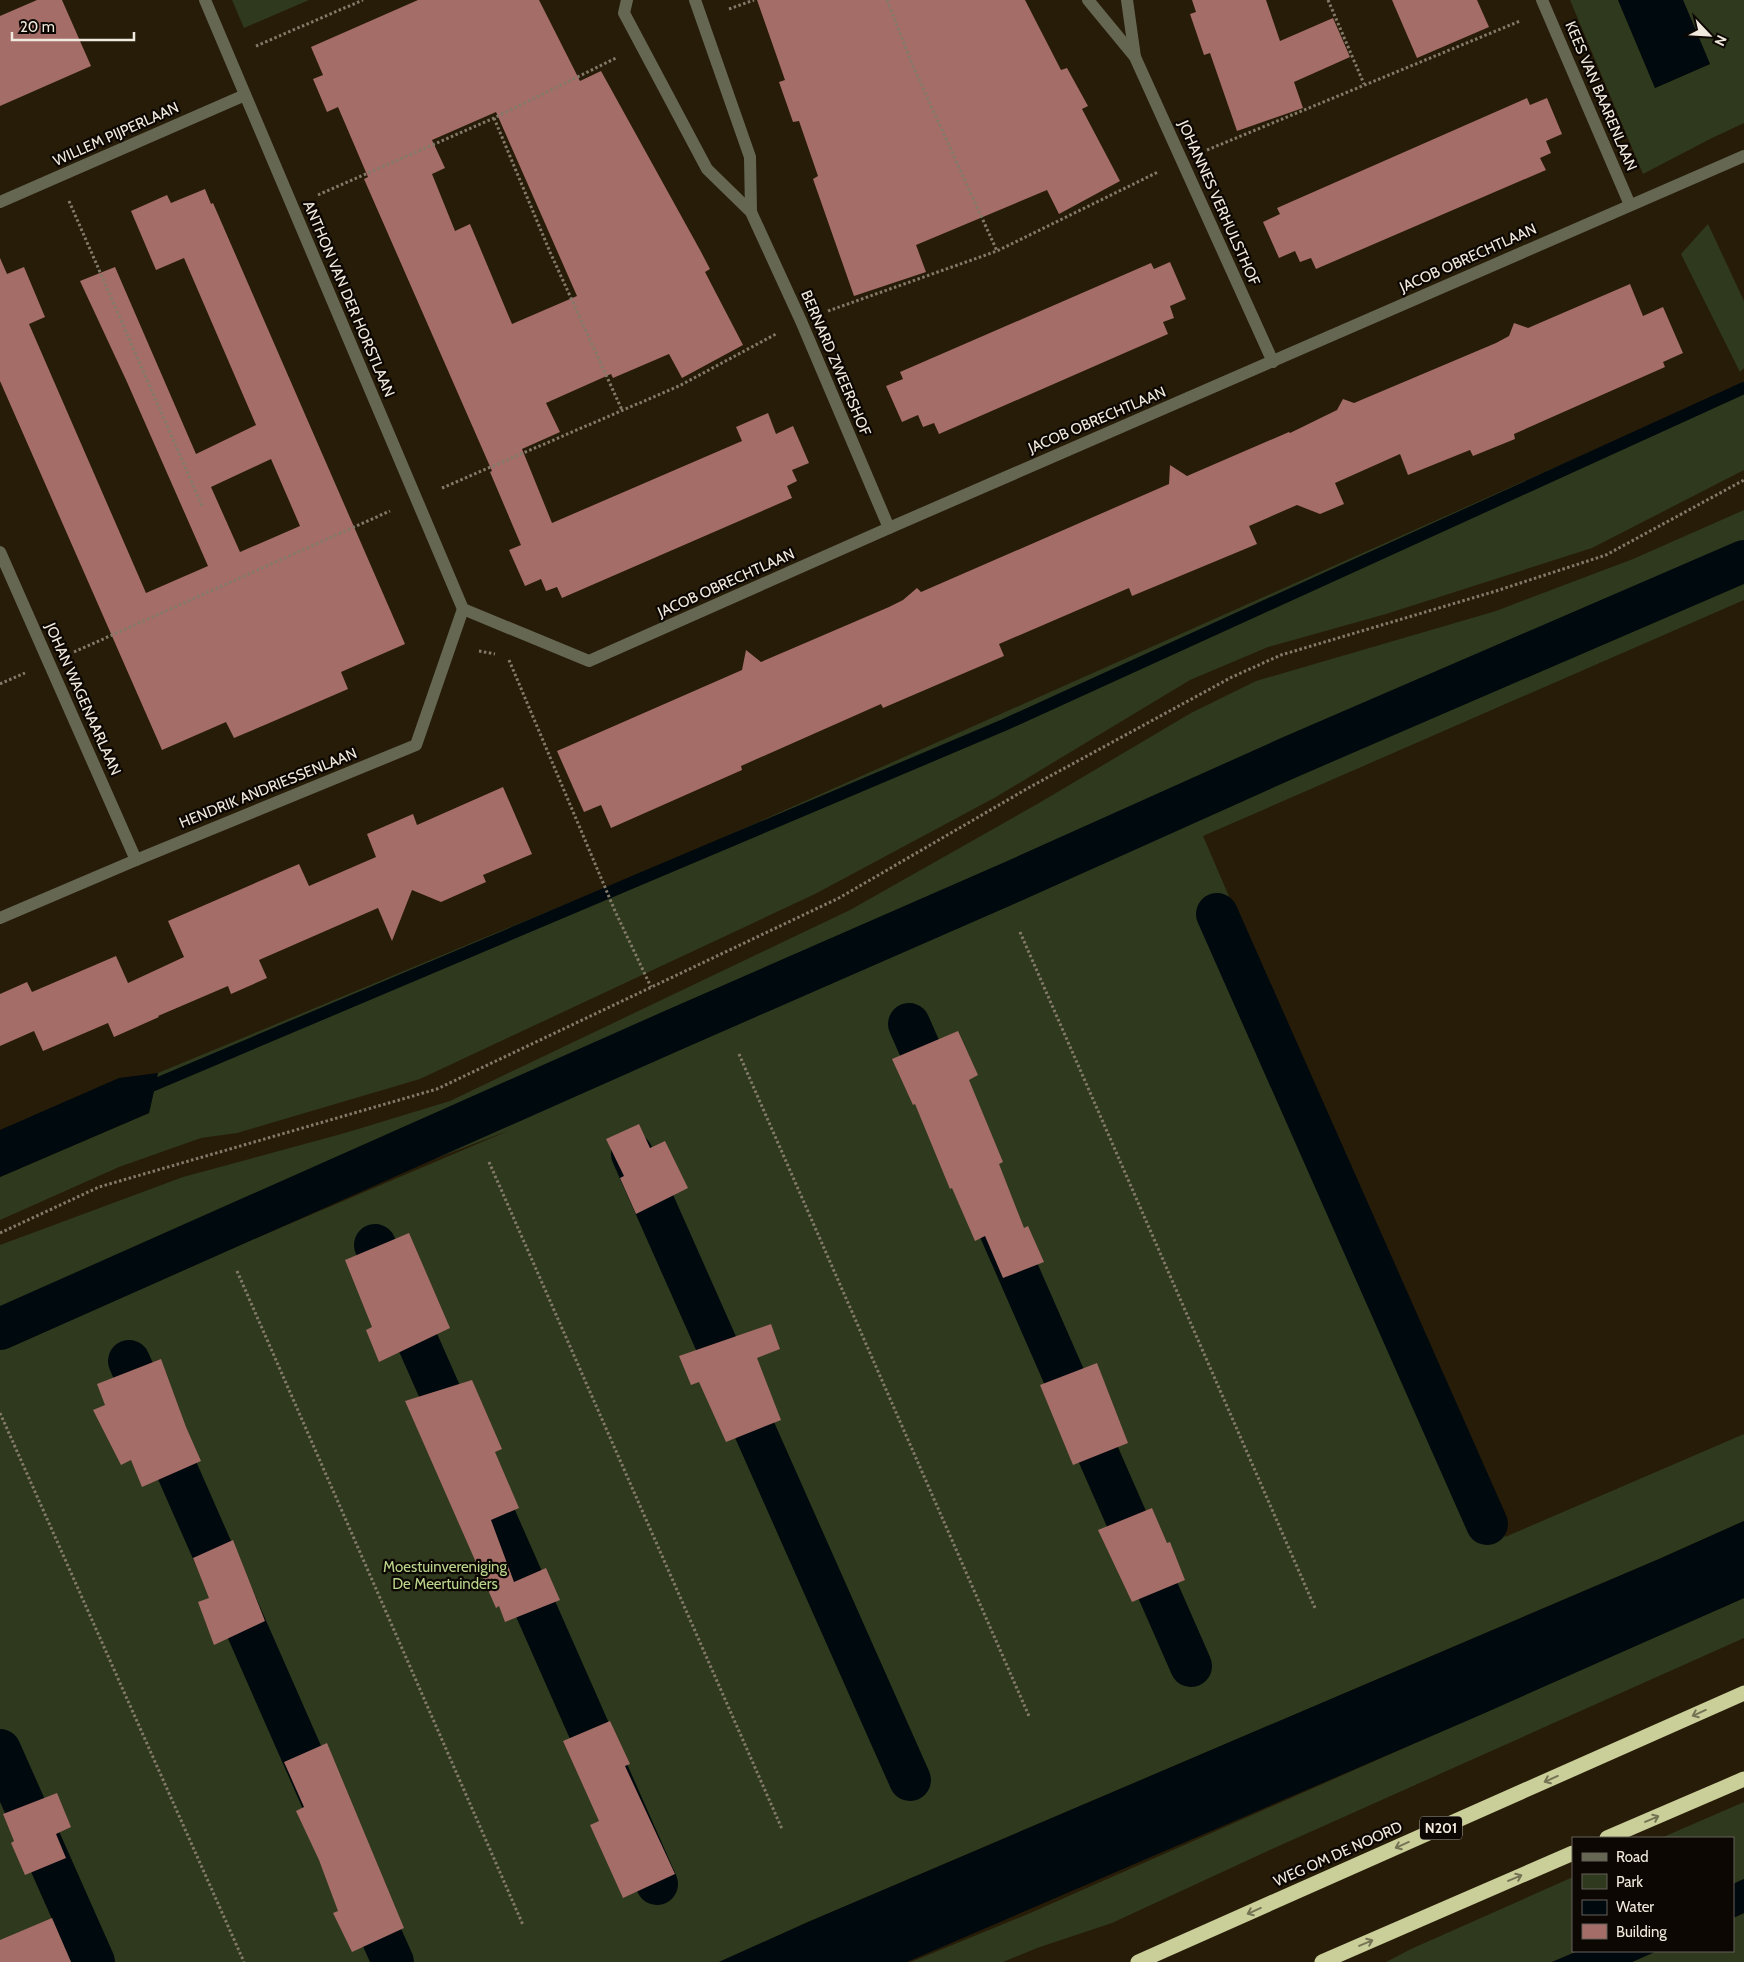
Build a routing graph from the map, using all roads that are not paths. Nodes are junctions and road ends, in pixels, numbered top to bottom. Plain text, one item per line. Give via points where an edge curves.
1 (205, 0) edge
2 (627, 0) edge
3 (695, 0) edge
4 (1088, 0) edge
5 (1127, 0) edge
6 (1544, 5) edge
7 (1135, 57) junction
8 (245, 95) junction
9 (1744, 156) edge
10 (0, 202) edge
11 (1630, 205) junction
12 (751, 212) junction
13 (1273, 362) junction
14 (889, 528) junction
15 (0, 552) edge
16 (463, 609) junction
17 (136, 860) junction
18 (0, 918) edge
19 (1744, 1693) edge
20 (1744, 1779) edge
21 (1609, 1837) edge
22 (1572, 1853) edge
23 (1138, 1962) edge
24 (1322, 1962) edge

1 - 8 street, ANTHON VAN DER HORSTLAAN
2 - 12 street, BERNARD ZWEERSHOF via 624,13 707,170
3 - 12 street, BERNARD ZWEERSHOF via 750,157
4 - 7 street, JOHANNES VERHULSTHOF
5 - 7 street, JOHANNES VERHULSTHOF
6 - 11 street, KEES VAN BAARENLAAN
7 - 13 street, JOHANNES VERHULSTHOF
8 - 10 street, WILLEM PIJPERLAAN
8 - 16 street, ANTHON VAN DER HORSTLAAN
9 - 11 street, JACOB OBRECHTLAAN
11 - 13 street, JACOB OBRECHTLAAN
12 - 14 street, BERNARD ZWEERSHOF
13 - 14 street, JACOB OBRECHTLAAN
14 - 16 street, JACOB OBRECHTLAAN via 589,661
15 - 17 street, JOHAN WAGENAARLAAN
16 - 17 street, HENDRIK ANDRIESSENLAAN via 416,745
17 - 18 street, HENDRIK ANDRIESSENLAAN
19 -> 23 highway, WEG OM DE NOORD / N201
21 -> 20 highway
24 -> 22 highway

